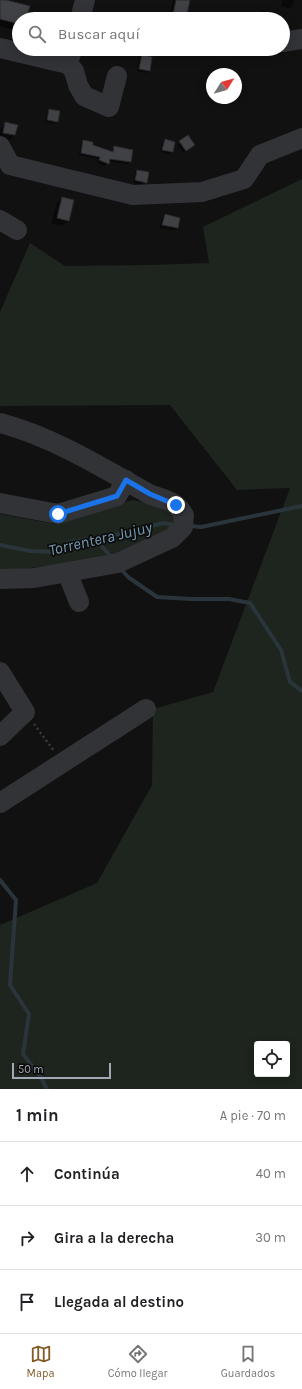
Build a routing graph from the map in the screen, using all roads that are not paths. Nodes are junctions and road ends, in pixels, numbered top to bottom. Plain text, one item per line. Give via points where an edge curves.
1 (85, 0) edge
2 (82, 12) edge
3 (302, 39) edge
4 (290, 41) edge
5 (0, 48) edge
6 (12, 49) edge
7 (70, 56) edge
8 (117, 76) dead end
9 (302, 138) edge
10 (0, 146) edge
11 (0, 220) edge
12 (17, 230) dead end
13 (0, 423) edge
14 (126, 480) junction
15 (0, 503) edge
16 (67, 572) junction
17 (0, 579) edge
18 (79, 602) dead end
19 (0, 672) edge
20 (146, 709) dead end
21 (0, 736) edge
22 (0, 803) edge

1 - 2 street
3 - 4 street
5 - 6 street
7 - 8 street via 78,85 84,96 109,107
9 - 10 street via 260,155 244,179 202,192 133,195 10,165
11 - 12 street
13 - 14 street via 59,445
14 - 15 street via 117,496 58,514
14 - 16 street via 176,505 184,515 183,527 172,538 118,563
16 - 17 street via 34,578
16 - 18 street
19 - 21 street via 25,712
20 - 22 street

